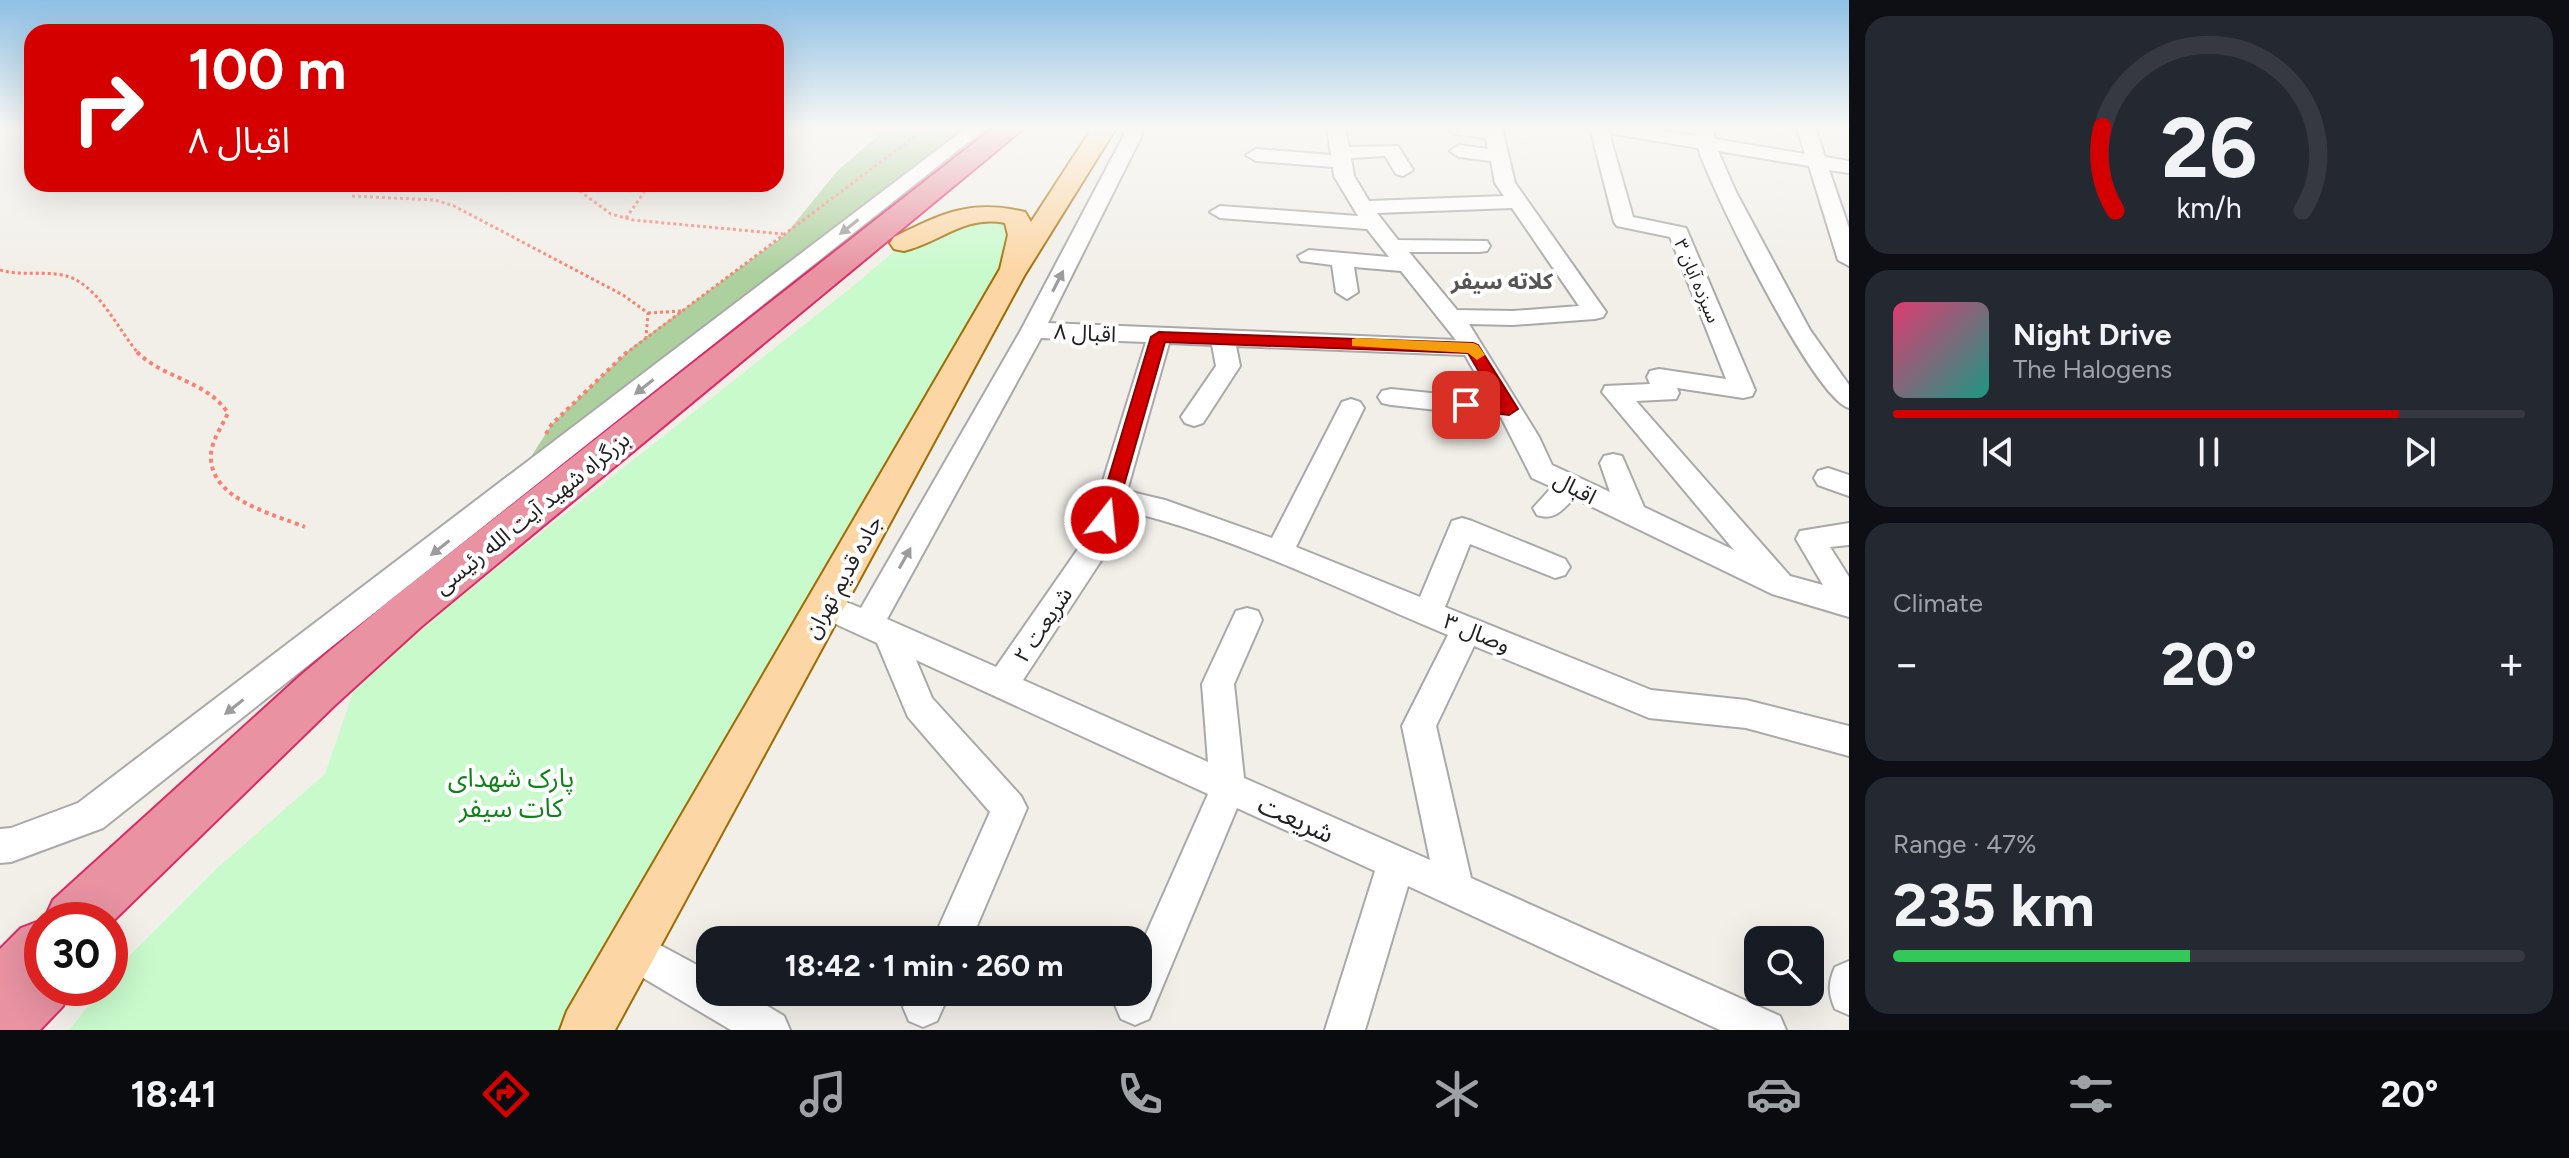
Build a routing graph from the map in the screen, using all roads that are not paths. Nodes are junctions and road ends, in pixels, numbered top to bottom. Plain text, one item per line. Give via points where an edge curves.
1 (914, 176) edge
2 (944, 176) edge
3 (982, 176) edge
4 (1073, 176) edge
5 (1112, 176) edge
6 (1350, 176) edge
7 (1503, 176) edge
8 (1612, 176) edge
9 (1724, 176) edge
10 (1821, 176) edge
11 (1519, 202) junction
12 (1220, 212) dead end
13 (1368, 215) junction
14 (904, 243) junction
15 (1479, 246) dead end
16 (1399, 255) junction
17 (1309, 256) dead end
18 (1342, 259) junction
19 (1849, 260) edge
20 (1010, 276) junction
21 (1347, 292) dead end
22 (1450, 317) junction
23 (1033, 330) junction
24 (1159, 337) junction
25 (1223, 339) junction
26 (1473, 348) junction
27 (1391, 397) dead end
28 (1849, 400) edge
29 (1351, 408) dead end
30 (1509, 409) junction
31 (1194, 417) dead end
32 (646, 436) junction
33 (1613, 463) dead end
34 (1578, 481) junction
35 (1111, 497) junction
36 (1547, 508) dead end
37 (1633, 516) junction
38 (1849, 534) edge
39 (1279, 552) junction
40 (1555, 567) dead end
41 (1783, 586) junction
42 (1849, 604) edge
43 (827, 606) junction
44 (1428, 613) junction
45 (1247, 620) dead end
46 (1466, 629) junction
47 (879, 631) junction
48 (1001, 686) junction
49 (1849, 741) edge
50 (1228, 788) junction
51 (0, 846) edge
52 (1396, 863) junction
53 (1455, 890) junction
54 (92, 902) edge
55 (125, 902) edge
56 (958, 926) edge
57 (632, 949) junction
58 (1152, 965) edge
59 (24, 967) edge
60 (1849, 981) edge
61 (0, 990) edge
62 (1849, 995) edge
63 (24, 1003) edge
64 (1716, 1020) edge
65 (0, 1028) edge
66 (586, 1030) edge
67 (770, 1030) edge
68 (1345, 1030) edge
69 (1766, 1030) edge

1 -> 51 street via 90,816
2 - 32 highway, بزرگراه شهید آیت الله رئیسی
3 - 14 highway, بزرگراه شهید آیت الله رئیسی
4 - 20 main road, جاده قدیم تهران
23 -> 5 street
6 - 13 street, اقبال
7 - 11 street
8 - 41 street, سیزده آبان ۳ via 1624,222 1679,232 1743,390 1659,377 1667,393 1614,392
9 - 28 street via 1801,334
10 - 19 street
11 - 13 street
11 - 22 street via 1595,312
12 - 13 street
13 - 16 street, اقبال
14 - 20 main road via 967,212 993,211 1016,218 1022,235
14 - 32 highway, بزرگراه شهید آیت الله رئیسی
15 - 16 street
16 - 18 street
16 - 22 street, اقبال
17 - 18 street
18 - 21 street
20 - 43 main road, جاده قدیم تهران
22 - 26 street, اقبال
23 - 24 street, اقبال ۸
47 -> 23 street
24 - 25 street, اقبال ۸
24 - 35 street, شریعت ۲
25 - 26 street, اقبال ۸
25 - 31 street via 1228,366
26 - 30 street, اقبال
27 - 30 street
29 - 39 street
30 - 34 street, اقبال via 1542,471
32 - 54 highway, بزرگراه شهید آیت الله رئیسی via 406,613
32 - 55 highway, بزرگراه شهید آیت الله رئیسی via 379,666
33 - 37 street
34 - 36 street
34 - 37 street, اقبال
35 - 39 street, وصال ۳ via 1155,507
35 - 48 street, شریعت ۲ via 1098,542
37 - 41 street, اقبال
38 - 42 street via 1810,539
39 - 44 street, وصال ۳
40 - 44 street via 1462,529
41 - 42 street, اقبال
43 - 47 street, شریعت
43 - 57 main road, جاده قدیم تهران
44 - 46 street, وصال ۳
45 - 50 street via 1218,684
46 - 49 street, وصال ۳ via 1649,704 1746,714
46 - 53 street via 1419,726
47 - 48 street, شریعت
47 - 56 street via 920,707 1009,808
48 - 50 street, شریعت
50 - 52 street, شریعت
50 - 58 street
52 - 53 street, شریعت
52 - 68 street
53 - 64 street, شریعت
57 - 66 main road, جاده قدیم تهران
57 - 67 street
59 - 61 highway
60 - 62 street
63 - 65 highway
64 - 69 street, شریعت

